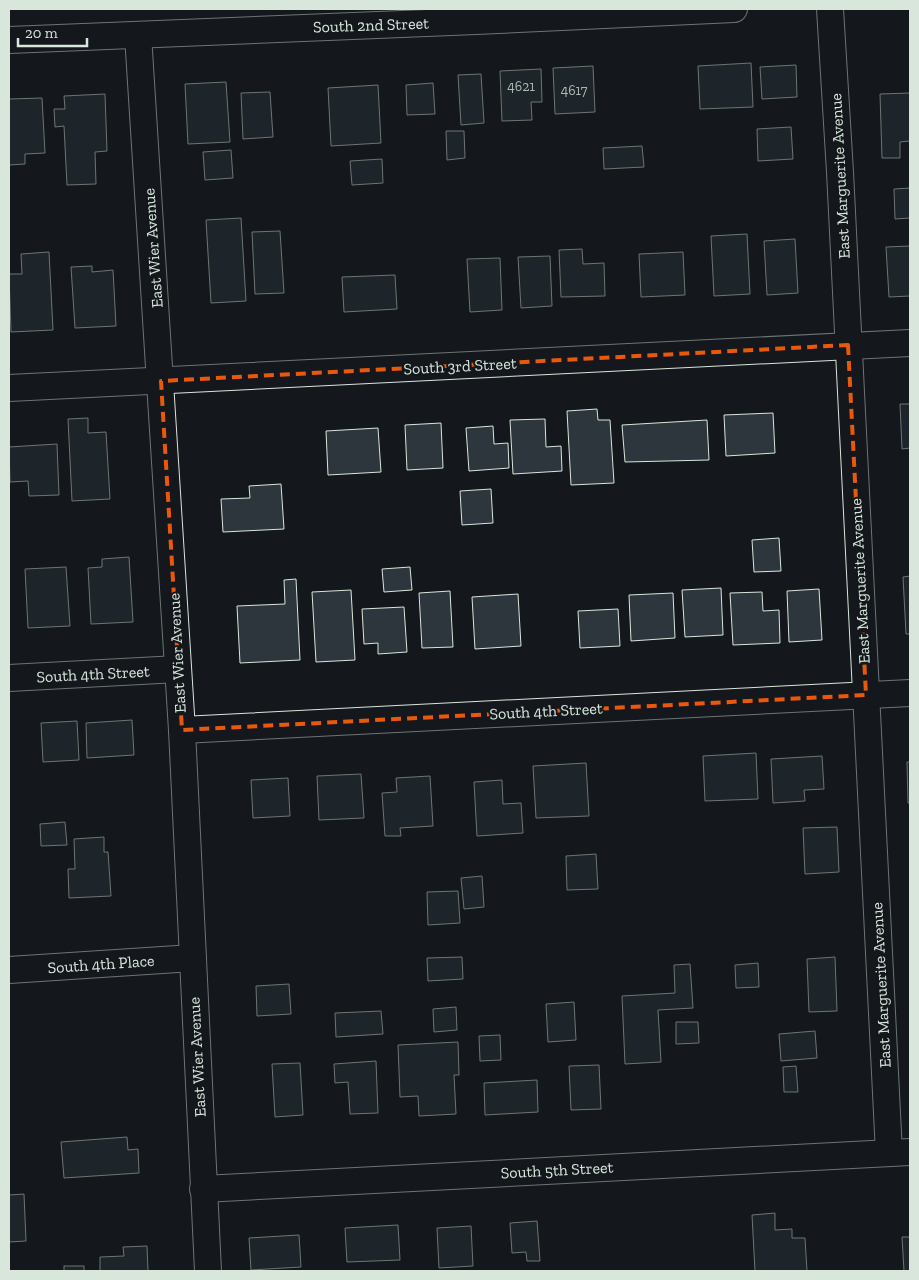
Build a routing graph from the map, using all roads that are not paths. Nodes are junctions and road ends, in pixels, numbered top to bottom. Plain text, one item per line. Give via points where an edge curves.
1 (734, 9) edge
2 (830, 9) edge
3 (138, 35) junction
4 (9, 40) edge
5 (910, 343) edge
6 (848, 346) junction
7 (161, 381) junction
8 (9, 388) edge
9 (178, 669) junction
10 (9, 678) edge
11 (910, 693) edge
12 (866, 695) junction
13 (182, 730) junction
14 (193, 958) junction
15 (9, 970) edge
16 (899, 1152) edge
17 (203, 1189) junction
18 (208, 1271) edge

1 - 3 street, South 2nd Street
2 - 6 street, East Marguerite Avenue
3 - 4 street, South 2nd Street
3 - 7 street, East Wier Avenue
5 - 6 street, South 3rd Street
6 - 7 street, South 3rd Street
6 - 12 street, East Marguerite Avenue
7 - 8 street, South 3rd Street
7 - 9 street, East Wier Avenue
9 - 10 street, South 4th Street
9 - 13 street, East Wier Avenue
11 - 12 street, South 4th Street
12 - 13 street, South 4th Street
12 - 16 street, East Marguerite Avenue
13 - 14 street, East Wier Avenue
14 - 15 street, South 4th Place
14 - 17 street, East Wier Avenue
16 - 17 street, South 5th Street
17 - 18 street, East Wier Avenue

